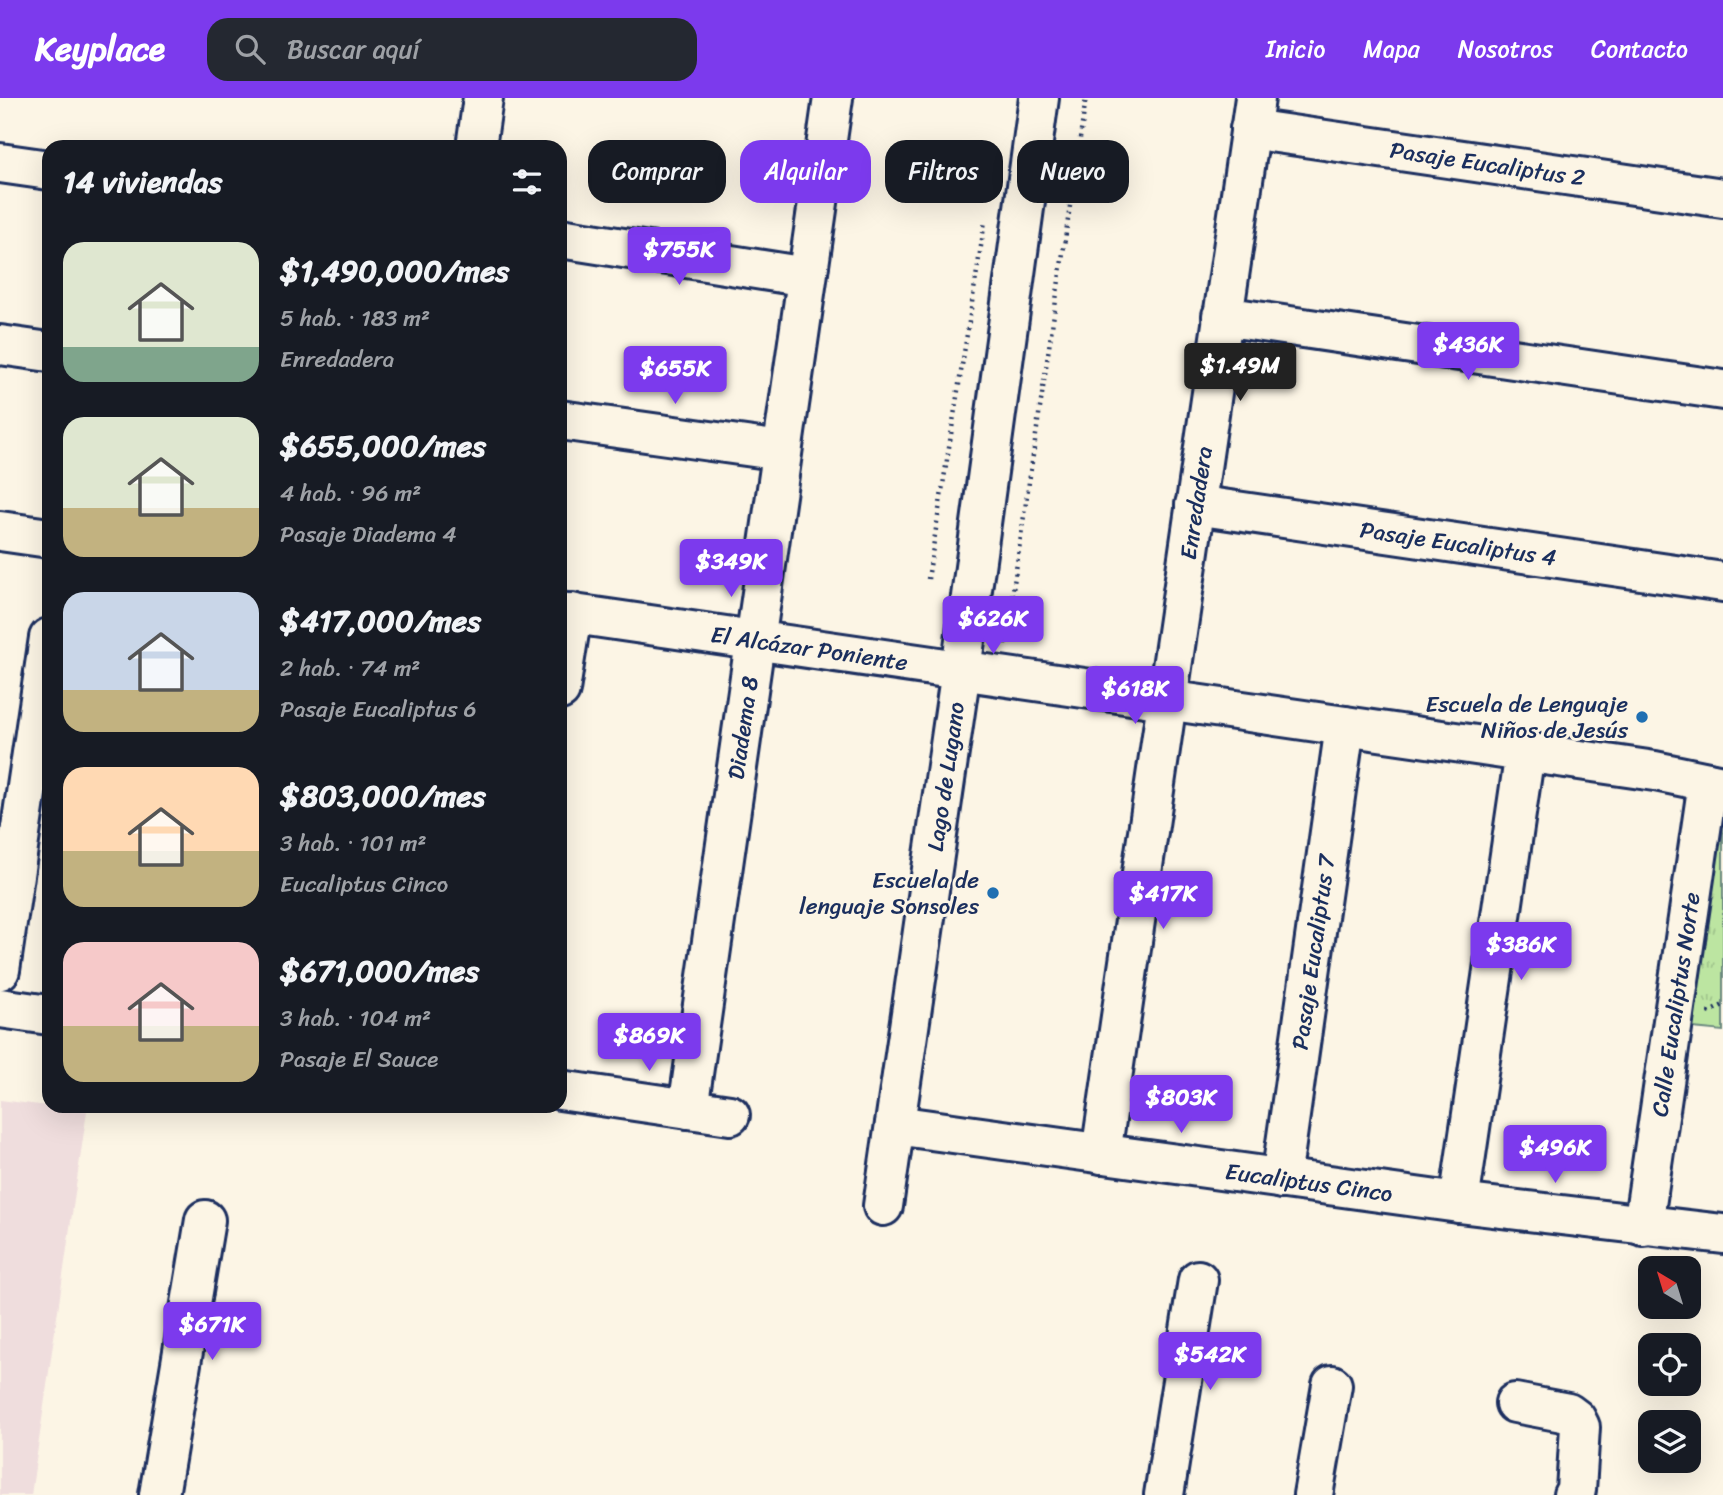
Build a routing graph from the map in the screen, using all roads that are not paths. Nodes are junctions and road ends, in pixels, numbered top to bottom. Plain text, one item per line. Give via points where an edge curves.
1 (483, 98) edge
2 (833, 98) edge
3 (1039, 98) edge
4 (1253, 113) edge
5 (477, 140) edge
6 (0, 163) edge
7 (42, 169) edge
8 (1723, 198) edge
9 (567, 238) edge
10 (807, 277) junction
11 (1222, 316) junction
12 (0, 345) edge
13 (42, 351) edge
14 (1723, 390) edge
15 (567, 421) edge
16 (782, 451) junction
17 (1195, 505) junction
18 (0, 531) edge
19 (42, 537) edge
20 (1723, 582) edge
21 (567, 612) edge
22 (755, 640) junction
23 (961, 670) junction
24 (42, 685) edge
25 (1166, 700) junction
26 (1345, 726) junction
27 (1525, 752) junction
28 (1716, 783) edge
29 (0, 970) edge
30 (0, 1008) edge
31 (42, 1014) edge
32 (567, 1091) edge
33 (688, 1109) junction
34 (730, 1115) dead end
35 (895, 1125) junction
36 (1101, 1154) junction
37 (1281, 1179) junction
38 (1459, 1203) junction
39 (883, 1206) dead end
40 (205, 1220) dead end
41 (1643, 1226) junction
42 (1723, 1234) edge
43 (1198, 1280) dead end
44 (1332, 1385) dead end
45 (1515, 1403) dead end
46 (159, 1495) edge
47 (1164, 1495) edge
48 (1313, 1495) edge
49 (1573, 1495) edge

1 - 5 street
2 - 10 street, Diadema 8
3 - 23 street, Lago de Lugano
4 - 8 street, Pasaje Eucaliptus 2
4 - 11 street, Enredadera
6 - 7 street
9 - 10 street
10 - 16 street, Diadema 8
11 - 14 street
11 - 17 street, Enredadera
12 - 13 street
15 - 16 street
16 - 22 street, Diadema 8
17 - 20 street, Pasaje Eucaliptus 4
17 - 25 street, Enredadera
18 - 19 street
21 - 22 street, El Alcázar Poniente
22 - 23 street, El Alcázar Poniente
22 - 33 street, Diadema 8
23 - 25 street, El Alcázar Poniente
23 - 35 street, Lago de Lugano
24 - 29 street
25 - 26 street, El Alcázar Poniente
25 - 36 street, Enredadera
26 - 27 street, El Alcázar Poniente
26 - 37 street, Pasaje Eucaliptus 7
27 - 28 street, El Alcázar Poniente
27 - 38 street
28 - 41 street, Calle Eucaliptus Norte
30 - 31 street
32 - 33 street
33 - 34 street
35 - 36 street, Eucaliptus Cinco
35 - 39 street, Lago de Lugano
36 - 37 street, Eucaliptus Cinco
37 - 38 street, Eucaliptus Cinco
38 - 41 street, Eucaliptus Cinco
40 - 46 street
41 - 42 street, Eucaliptus Cinco
43 - 47 street
44 - 48 street
45 - 49 street via 1568,1413 1576,1419 1580,1427

